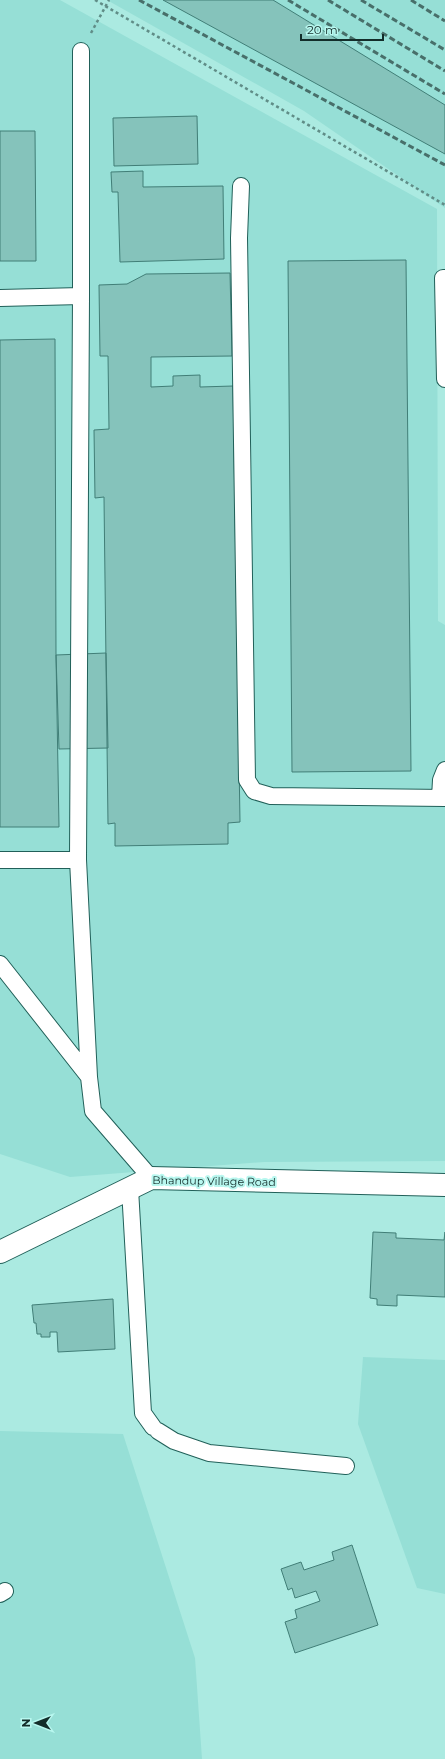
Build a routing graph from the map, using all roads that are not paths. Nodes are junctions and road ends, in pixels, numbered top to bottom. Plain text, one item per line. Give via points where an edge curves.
1 (81, 51) road end
2 (241, 186) dead end
3 (445, 278) edge
4 (81, 296) junction
5 (0, 298) edge
6 (445, 379) edge
7 (445, 770) edge
8 (442, 798) edge
9 (0, 860) edge
10 (78, 860) junction
11 (0, 964) edge
12 (88, 1077) junction
13 (151, 1178) junction
14 (445, 1185) edge
15 (130, 1189) junction
16 (0, 1252) edge
17 (346, 1466) dead end

1 - 4 lane
2 - 8 lane via 239,238 247,780 254,791 271,796
3 - 6 lane
4 - 5 lane
4 - 10 lane
7 - 8 lane via 441,780
9 - 10 lane
10 - 12 lane
11 - 12 lane
12 - 13 lane via 93,1111
13 - 14 street, Bhandup Village Road
13 - 15 street, Bhandup Village Road
15 - 16 street, Bhandup Village Road
15 - 17 lane via 143,1413 156,1429 174,1441 209,1453

